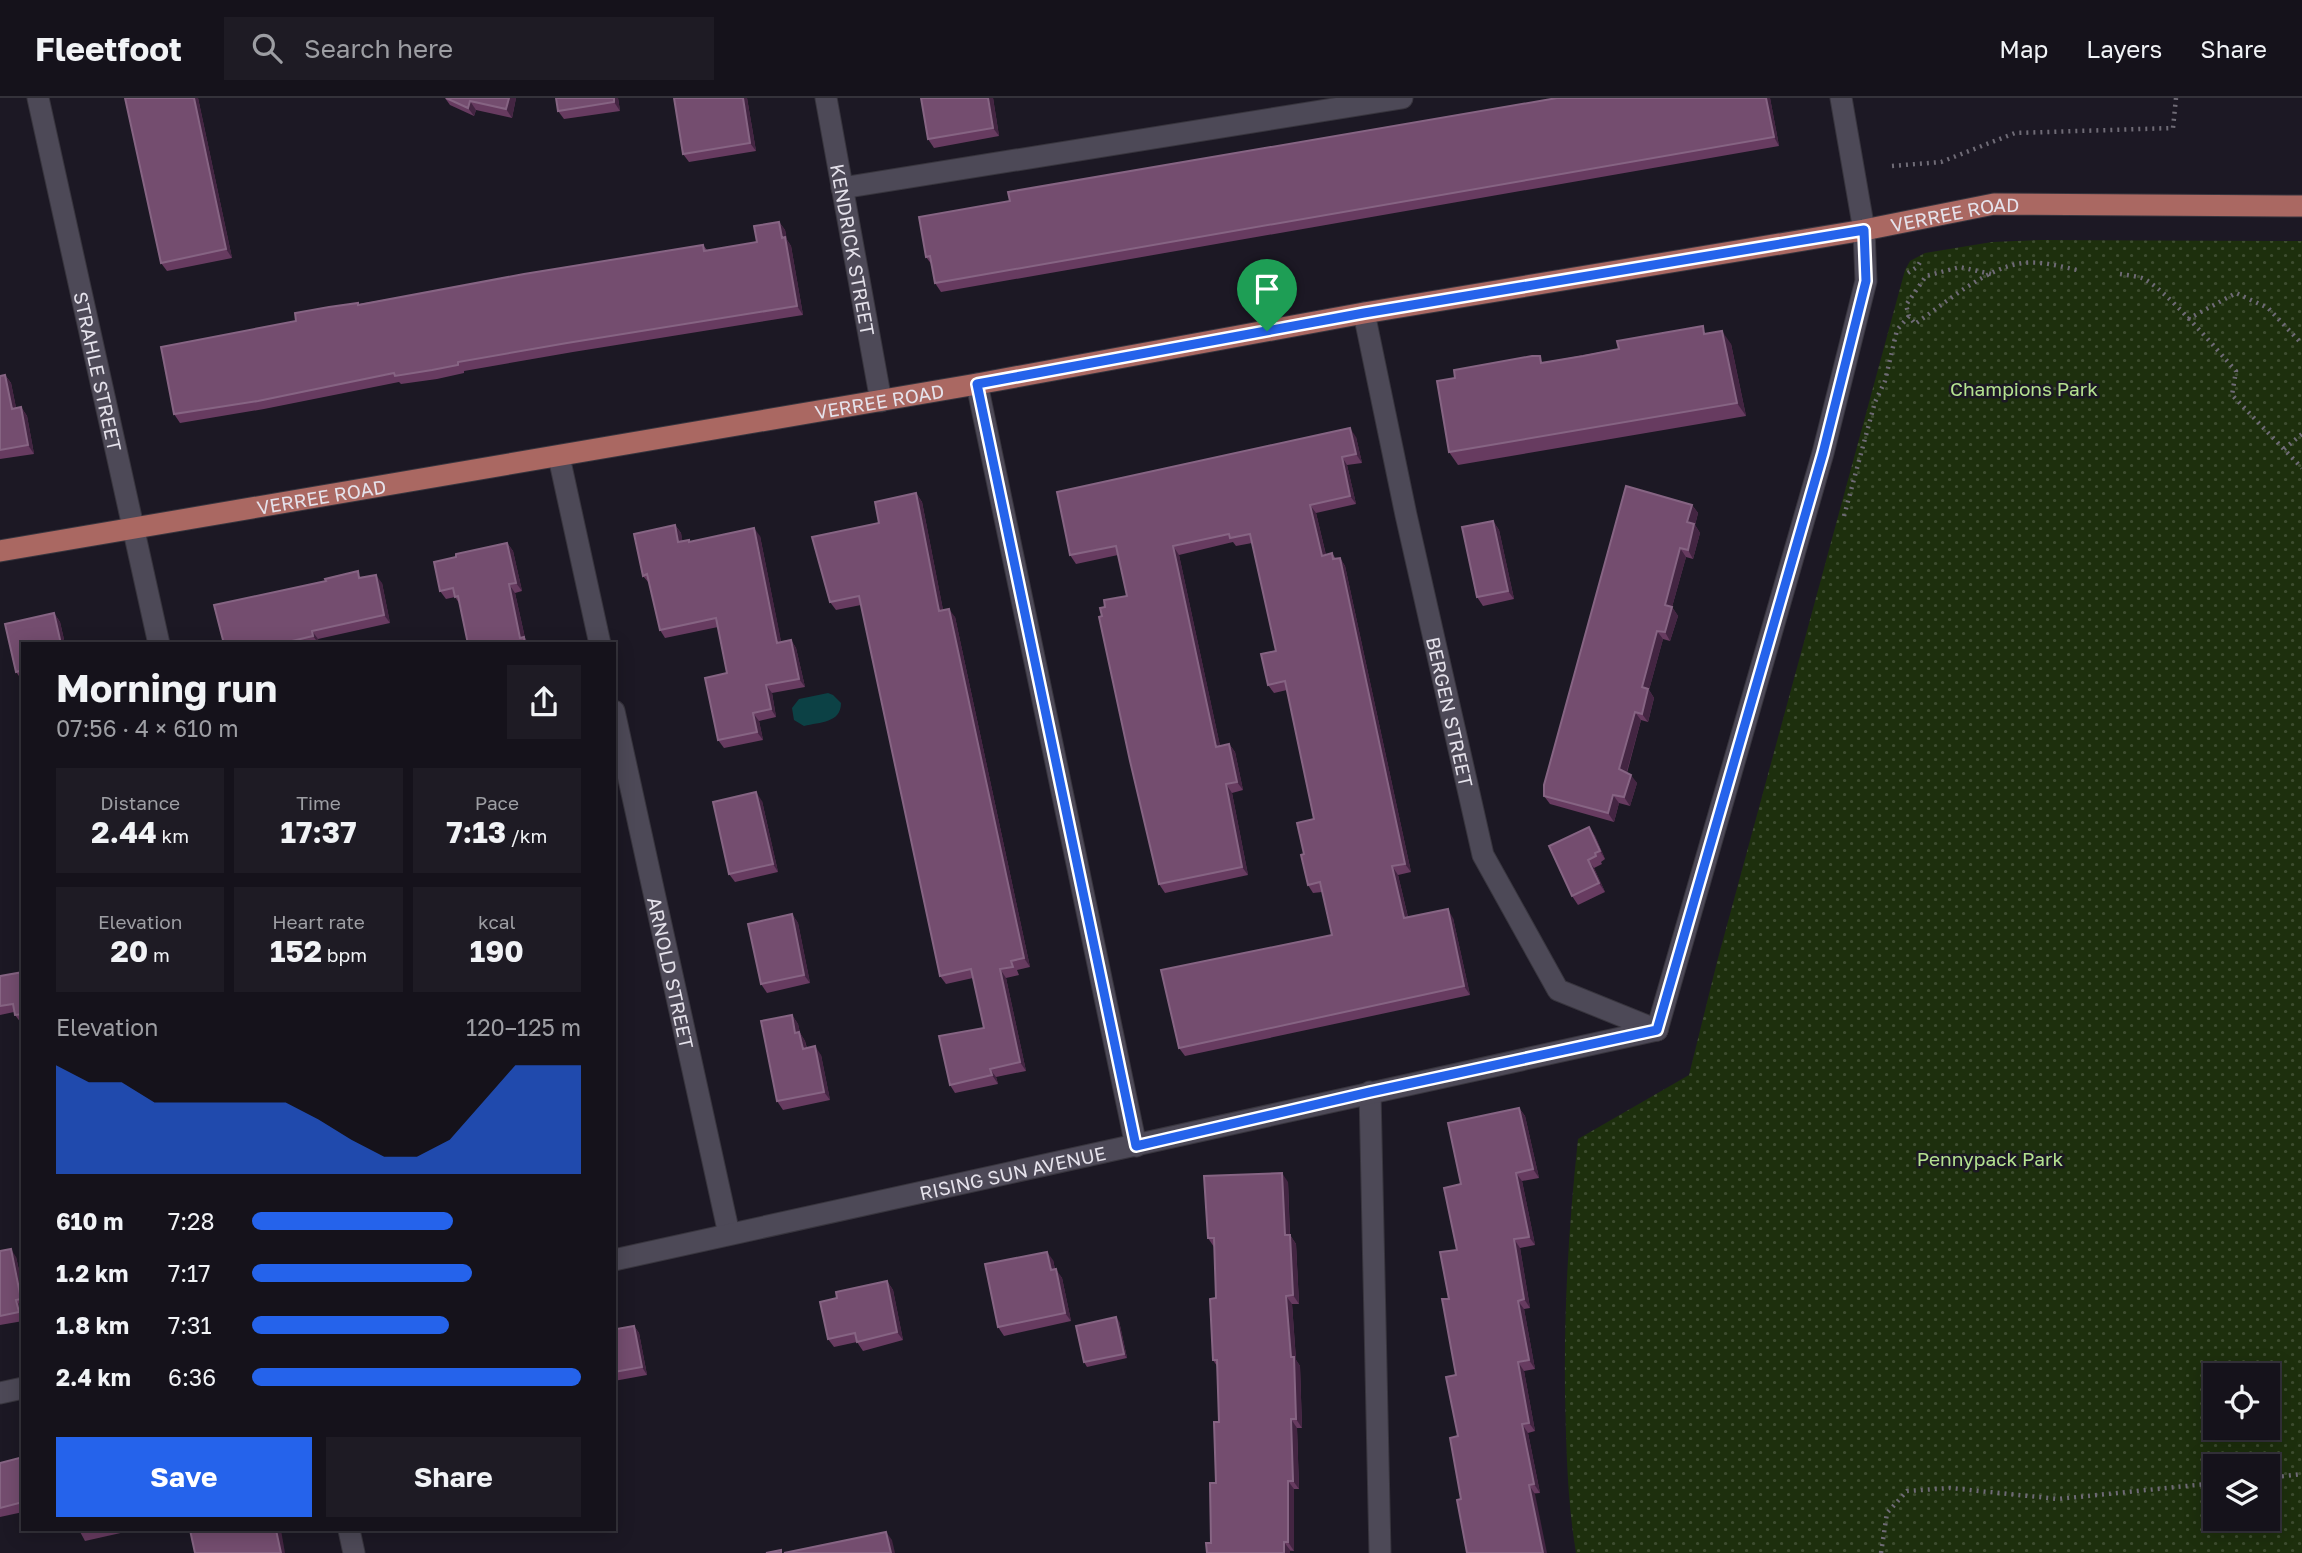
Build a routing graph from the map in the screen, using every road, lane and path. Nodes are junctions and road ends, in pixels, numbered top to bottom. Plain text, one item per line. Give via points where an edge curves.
1 (38, 98) edge
2 (826, 98) edge
3 (1402, 98) edge
4 (1841, 98) edge
5 (2176, 98) edge
6 (1892, 166) dead end
7 (842, 188) junction
8 (2302, 205) edge
9 (1864, 230) junction
10 (1922, 259) dead end
11 (1917, 267) junction
12 (2077, 270) dead end
13 (1908, 273) dead end
14 (1991, 274) junction
15 (2120, 274) dead end
16 (1926, 276) junction
17 (1364, 313) junction
18 (1909, 316) junction
19 (2188, 319) junction
20 (2302, 344) edge
21 (977, 384) junction
22 (880, 401) junction
23 (2302, 434) edge
24 (2284, 450) junction
25 (559, 457) junction
26 (2302, 468) edge
27 (1844, 516) dead end
28 (134, 528) junction
29 (0, 551) edge
30 (159, 642) edge
31 (600, 642) edge
32 (616, 720) edge
33 (1657, 1030) junction
34 (1370, 1092) junction
35 (1136, 1146) junction
36 (729, 1234) junction
37 (616, 1259) edge
38 (21, 1388) edge
39 (0, 1393) edge
40 (2302, 1474) edge
41 (2280, 1477) edge
42 (2203, 1484) edge
43 (349, 1531) edge
44 (354, 1553) edge
45 (1380, 1553) edge
46 (1881, 1553) edge

1 - 28 street, STRAHLE STREET
2 - 7 street, KENDRICK STREET
3 - 7 street
4 - 9 street
5 - 6 path via 2173,128 2015,133 1941,162
7 - 22 street, KENDRICK STREET
8 - 9 main road, VERREE ROAD via 1994,204
9 - 17 main road, VERREE ROAD
9 - 33 street via 1866,281 1823,453
10 - 11 path
11 - 13 path
11 - 16 path
12 - 14 path via 2050,263 2022,263
14 - 16 path via 1961,267
14 - 18 path via 1915,324
15 - 19 path via 2153,284
16 - 18 path via 1906,305
17 - 21 main road, VERREE ROAD
17 - 33 street, BERGEN STREET via 1483,855 1558,990
18 - 27 path via 1898,330
19 - 20 path via 2236,293 2268,308
19 - 24 path via 2236,371 2232,395
21 - 22 main road, VERREE ROAD
21 - 35 street
22 - 25 main road, VERREE ROAD
23 - 24 path
24 - 26 path
25 - 28 main road, VERREE ROAD
25 - 31 street
28 - 29 main road, VERREE ROAD
28 - 30 street, STRAHLE STREET
32 - 36 street, ARNOLD STREET
33 - 34 street, RISING SUN AVENUE
34 - 35 street, RISING SUN AVENUE
34 - 45 street
35 - 36 street, RISING SUN AVENUE
36 - 37 street, RISING SUN AVENUE
38 - 39 street
40 - 41 path
42 - 46 path via 2059,1499 1950,1488 1907,1491 1886,1513
43 - 44 street

